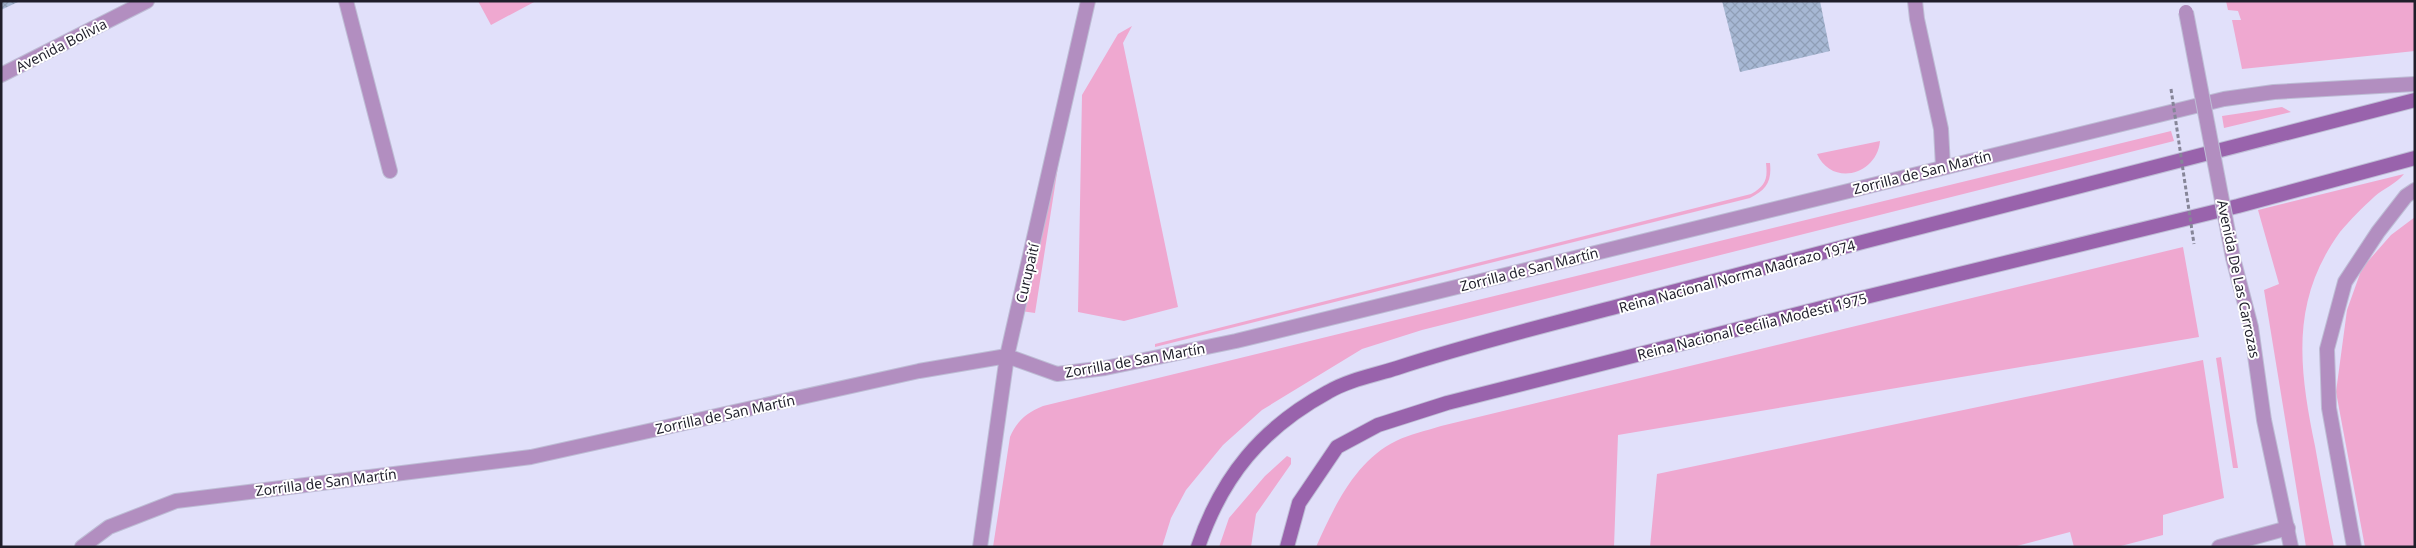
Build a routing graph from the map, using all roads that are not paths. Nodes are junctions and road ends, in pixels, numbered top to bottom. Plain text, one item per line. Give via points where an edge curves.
1 (147, 1) edge
2 (346, 1) edge
3 (1088, 1) edge
4 (1915, 1) edge
5 (2187, 7) edge
6 (1, 74) edge
7 (2415, 84) edge
8 (2415, 100) edge
9 (2415, 158) edge
10 (1943, 167) junction
11 (390, 171) dead end
12 (2415, 190) edge
13 (1007, 356) junction
14 (2288, 528) junction
15 (82, 547) edge
16 (980, 547) edge
17 (1198, 547) edge
18 (1287, 547) edge
19 (2218, 547) edge
20 (2291, 547) edge
21 (2354, 547) edge

1 - 6 street, Avenida Bolivia
2 - 11 street
3 - 13 street, Curupaití
4 - 10 street via 1941,129
5 - 14 street, Avenida De Las Carrozas, bridge via 2233,258 2251,327 2264,420
7 - 10 street, Zorrilla de San Martín via 2274,92 2224,99
8 - 17 main road, Reina Nacional Norma Madrazo 1974 via 1687,288 1417,361 1331,390 1287,416 1258,442 1213,509
9 - 18 main road, Reina Nacional Cecilia Modesti 1975 via 2238,206 1447,403 1378,425 1337,447 1299,503
10 - 13 street, Zorrilla de San Martín via 1199,349 1105,368 1057,374
12 - 21 street via 2406,196 2378,232 2345,282 2327,349 2329,408
13 - 15 street, Zorrilla de San Martín via 919,371 531,457 176,501 110,526
13 - 16 street, Curupaití
14 - 19 street
14 - 20 street, Avenida De Las Carrozas

